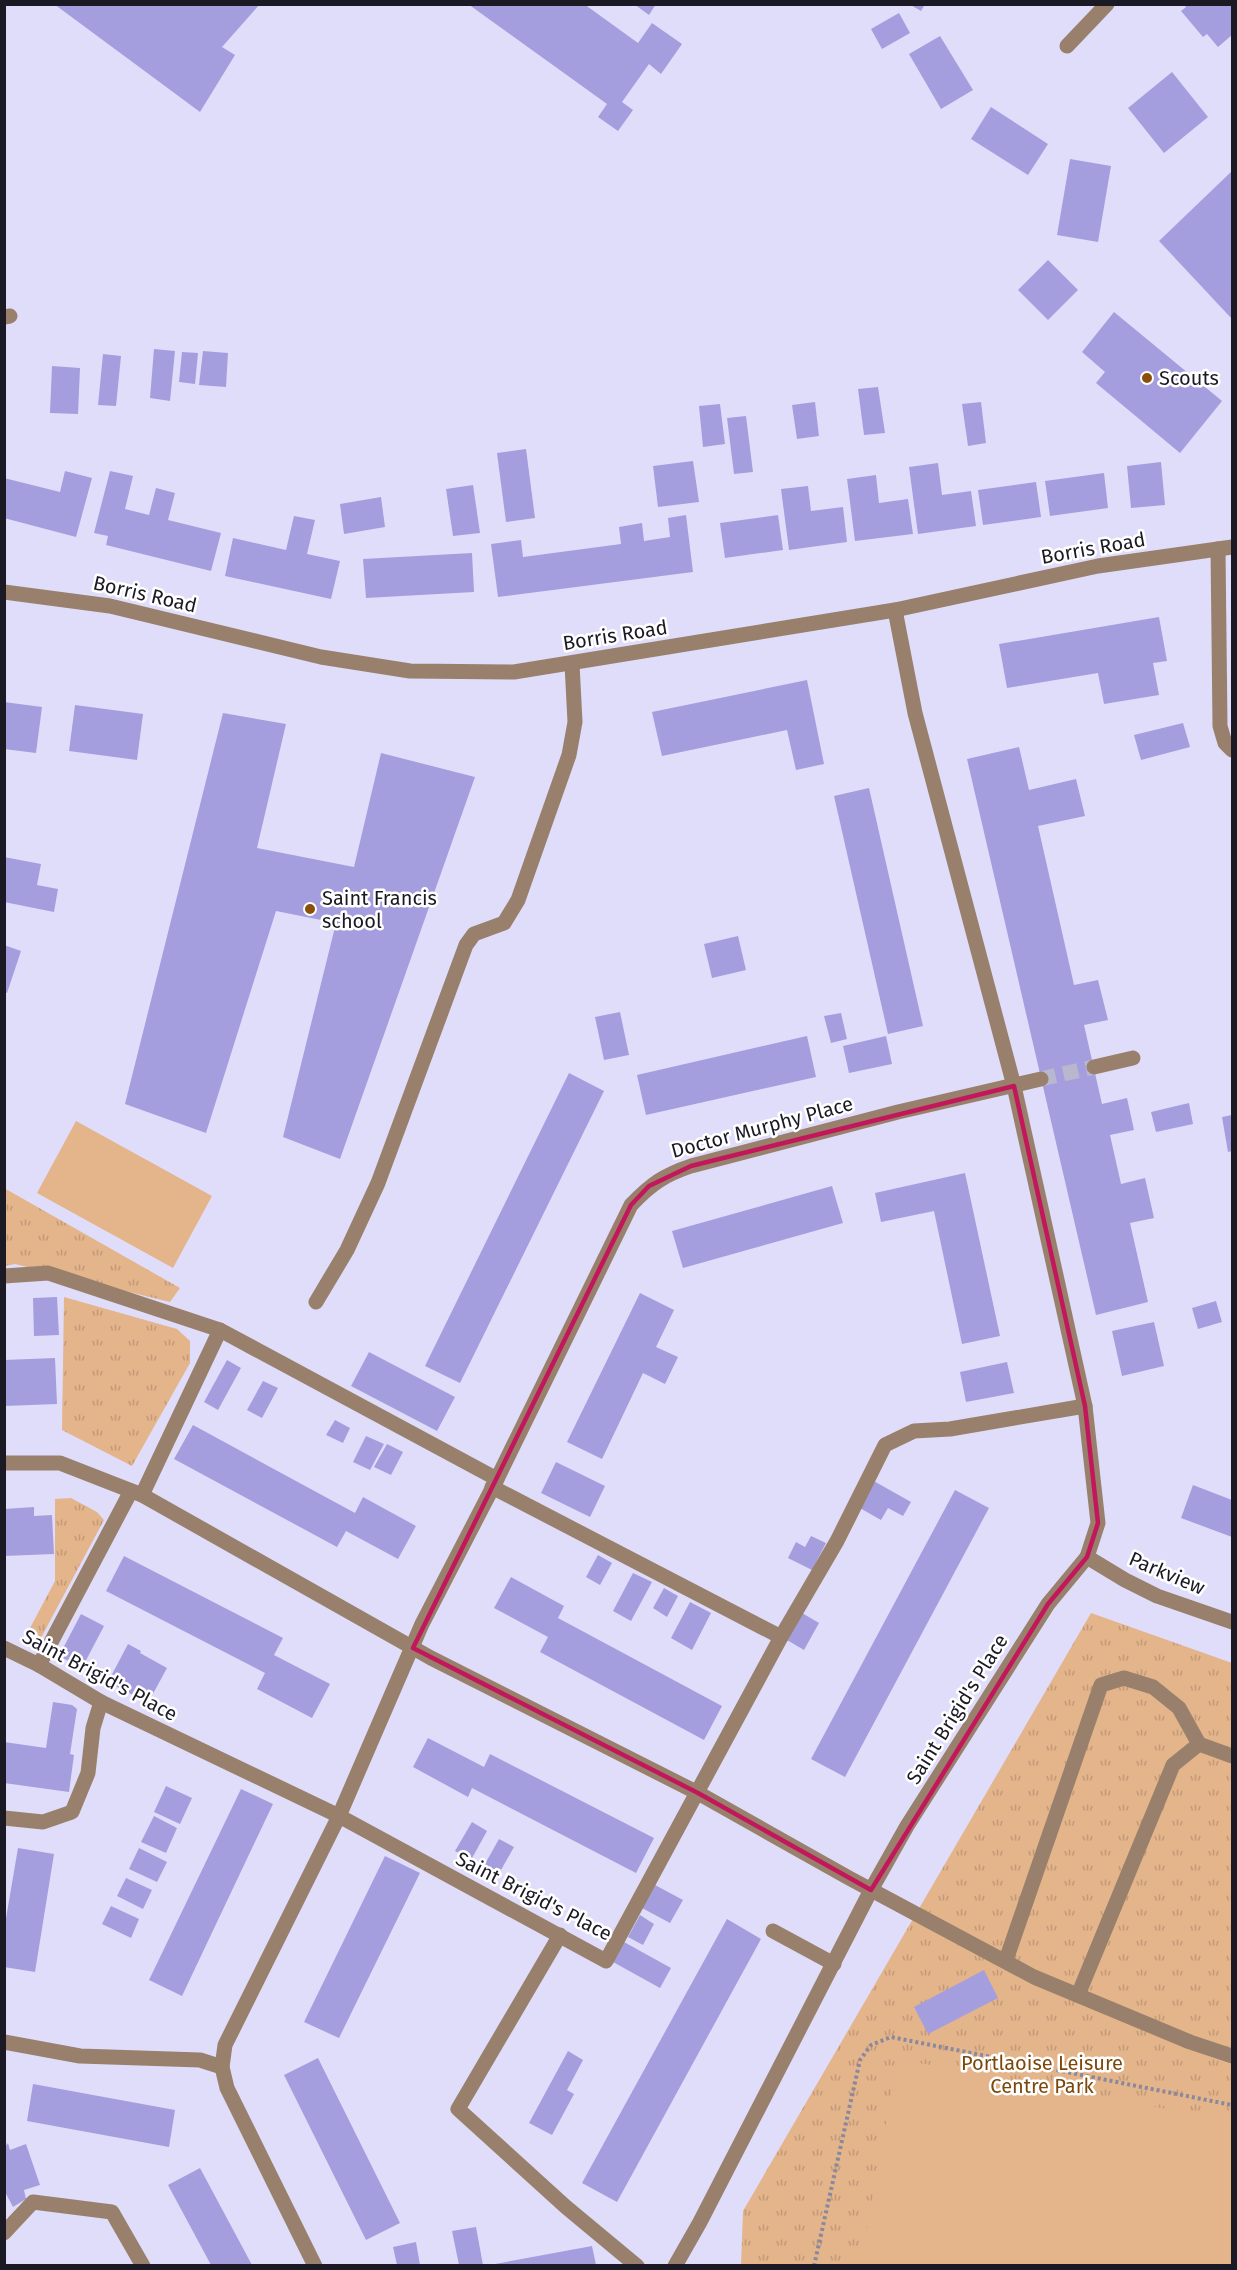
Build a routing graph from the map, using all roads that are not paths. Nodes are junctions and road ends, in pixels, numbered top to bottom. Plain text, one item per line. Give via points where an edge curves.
1 (1107, 4) edge
2 (1067, 46) dead end
3 (1225, 548) edge
4 (4, 591) edge
5 (895, 610) junction
6 (572, 664) junction
7 (1233, 750) edge
8 (1133, 1058) dead end
9 (1094, 1067) tunnel mouth
10 (1041, 1079) tunnel mouth
11 (1014, 1086) junction
12 (4, 1276) edge
13 (316, 1302) dead end
14 (220, 1330) junction
15 (1085, 1407) junction
16 (4, 1463) edge
17 (495, 1483) junction
18 (136, 1493) junction
19 (1087, 1557) junction
20 (1233, 1622) edge
21 (781, 1637) junction
22 (4, 1648) edge
23 (413, 1648) junction
24 (39, 1665) junction
25 (101, 1702) junction
26 (1199, 1744) junction
27 (1233, 1756) edge
28 (698, 1792) junction
29 (339, 1816) junction
30 (4, 1818) edge
31 (871, 1890) junction
32 (773, 1931) dead end
33 (560, 1935) junction
34 (1006, 1960) junction
35 (834, 1964) junction
36 (1078, 1995) junction
37 (4, 2042) edge
38 (1233, 2056) edge
39 (222, 2067) junction
40 (4, 2233) edge
41 (143, 2265) edge
42 (315, 2265) edge
43 (637, 2265) edge
44 (675, 2265) edge

1 - 2 street
3 - 5 street, Borris Road via 1098,566
3 - 7 street via 1220,726
4 - 6 street, Borris Road via 110,606 321,657 410,671 514,672
5 - 6 street, Borris Road
5 - 11 street via 915,712
6 - 13 street via 575,722 568,755 518,900 504,923 474,934 466,945 378,1183
8 - 9 street
10 - 11 street, Doctor Murphy Place
11 - 15 street
11 - 17 street, Doctor Murphy Place via 691,1166 650,1186 631,1205
12 - 14 street via 48,1273
14 - 17 street
14 - 18 street
15 - 19 street via 1098,1523
15 - 21 street via 950,1429 914,1431 885,1445 837,1541
16 - 18 street via 60,1463
17 - 21 street
17 - 23 street
18 - 23 street
18 - 24 street
19 - 20 street, Parkview via 1157,1596
19 - 31 street, Saint Brigid's Place via 1048,1604 907,1826
21 - 28 street
22 - 24 street, Saint Brigid's Place
23 - 28 street
23 - 29 street
24 - 25 street, Saint Brigid's Place
25 - 29 street, Saint Brigid's Place
25 - 30 street via 93,1728 88,1773 72,1812 43,1822
26 - 27 street
26 - 34 street via 1179,1708 1153,1687 1124,1678 1101,1684
26 - 36 street via 1173,1765
28 - 31 street
28 - 33 street, Saint Brigid's Place via 606,1961
29 - 33 street, Saint Brigid's Place
29 - 39 street via 225,2045
31 - 34 street
31 - 35 street, Saint Brigid's Place
32 - 35 street
33 - 43 street via 458,2109
34 - 36 street via 1034,1977
35 - 44 street, Saint Brigid's Place
36 - 38 street
37 - 39 street via 80,2056 200,2060
39 - 42 street via 227,2088
40 - 41 street via 33,2202 111,2212

